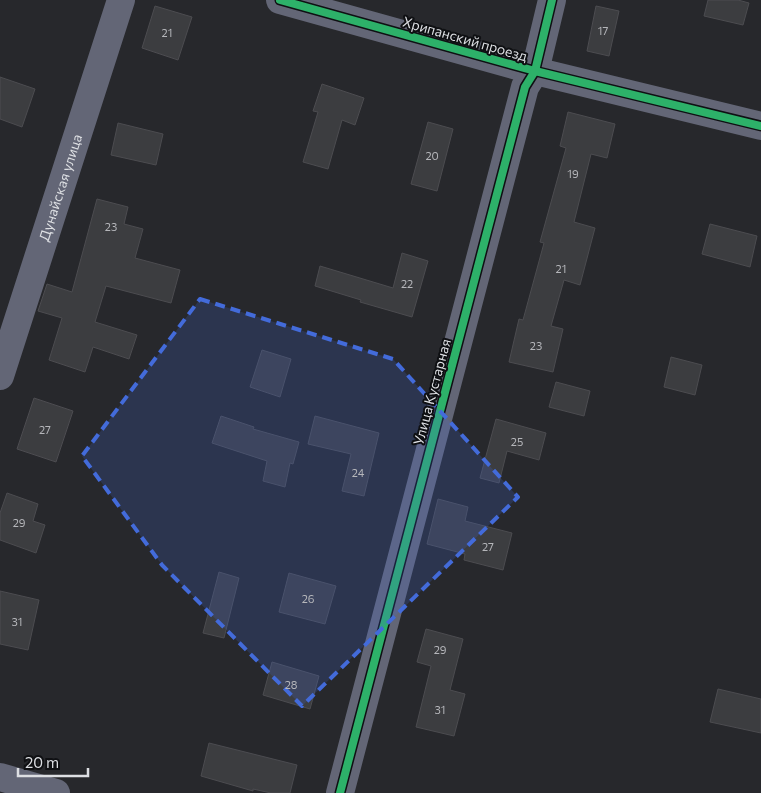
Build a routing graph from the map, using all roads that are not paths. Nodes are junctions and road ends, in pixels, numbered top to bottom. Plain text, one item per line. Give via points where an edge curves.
1 (121, 0) edge
2 (280, 0) edge
3 (552, 0) edge
4 (535, 71) junction
5 (761, 126) edge
6 (0, 376) edge
7 (0, 777) edge
8 (56, 793) edge
9 (340, 793) edge

1 - 6 street, Дунайская улица
2 - 4 street, Хрипанский проезд
3 - 4 street, Улица Кустарная
4 - 5 street, Хрипанский проезд
4 - 9 street, Улица Кустарная via 525,86
7 - 8 street

